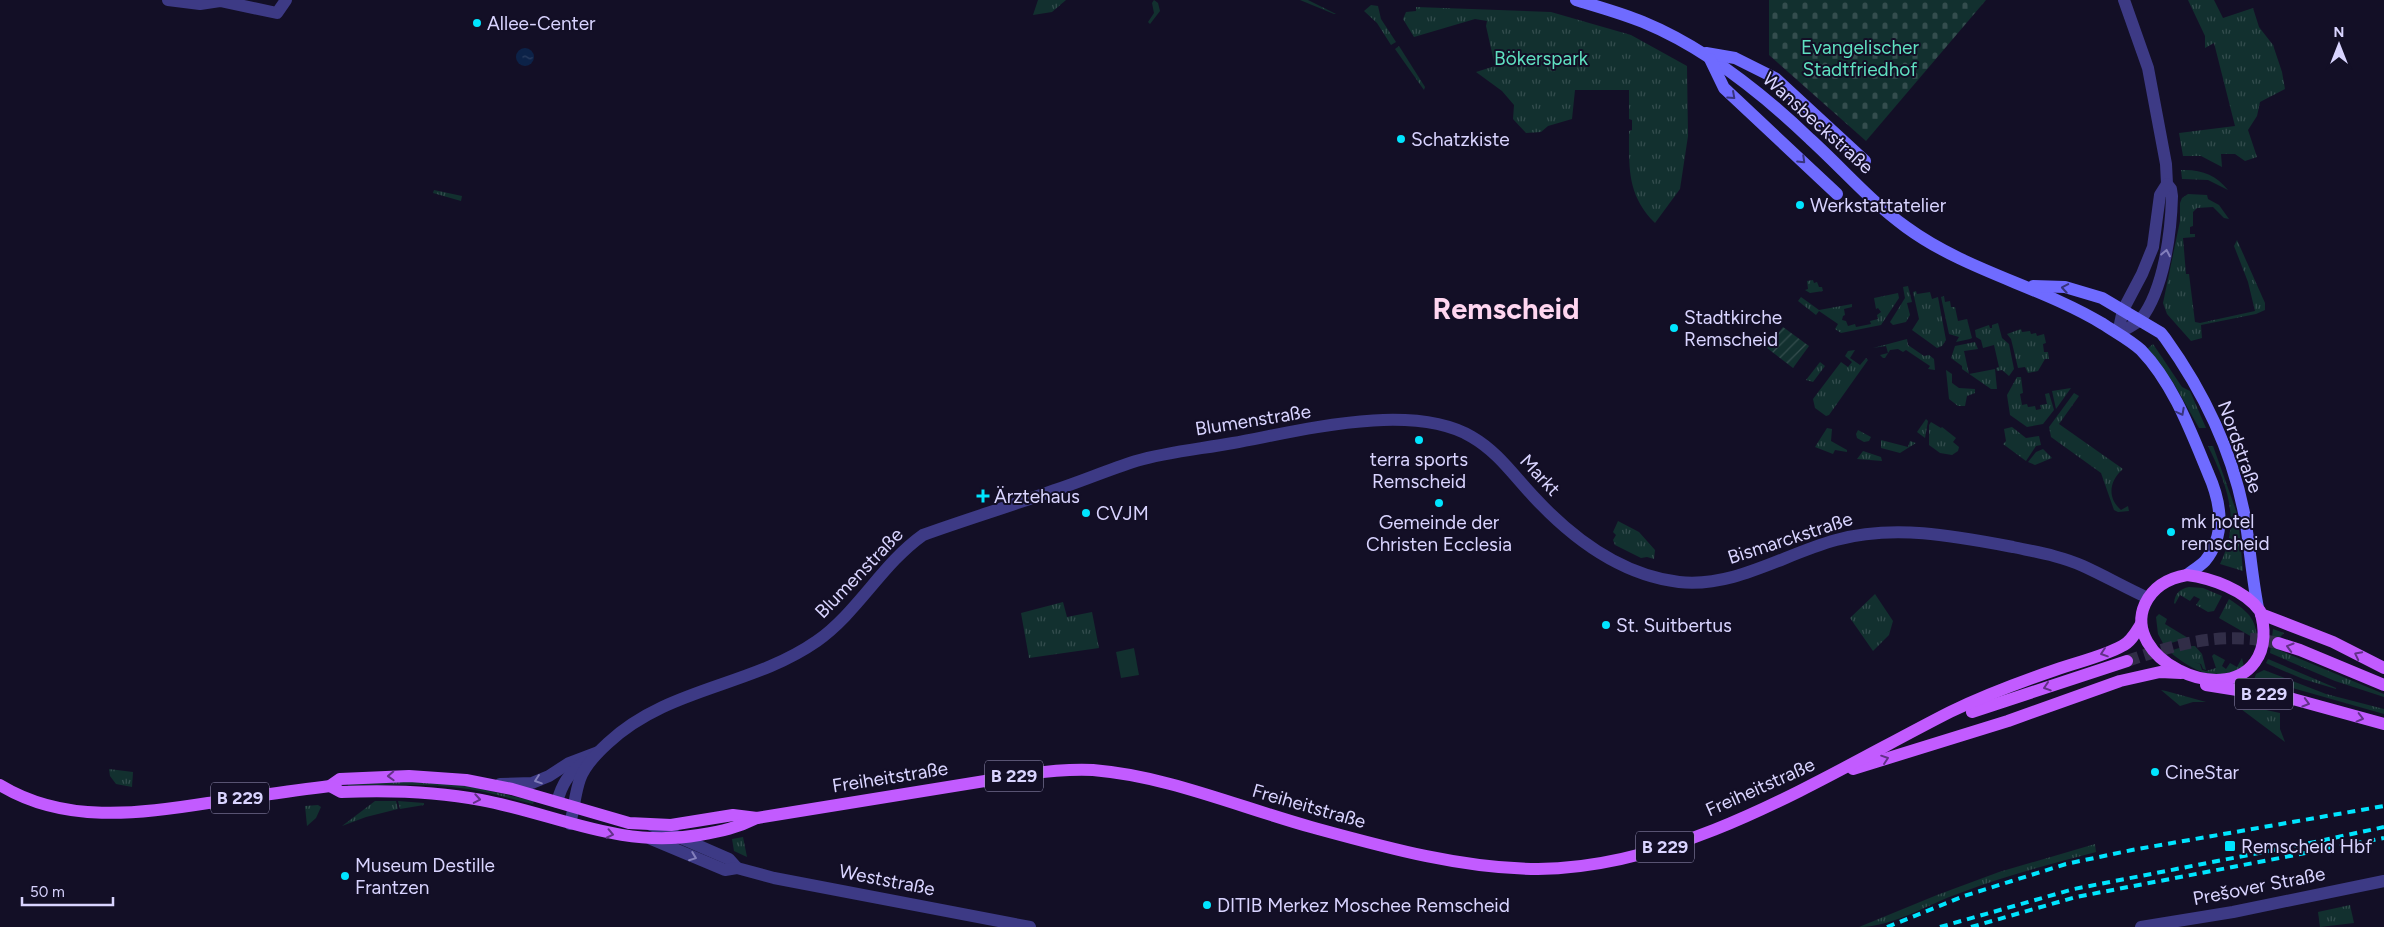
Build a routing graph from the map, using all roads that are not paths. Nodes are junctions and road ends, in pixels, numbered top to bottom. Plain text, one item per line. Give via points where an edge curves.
1 (168, 0) edge
2 (286, 0) edge
3 (1576, 0) edge
4 (2124, 0) edge
5 (197, 2) edge
6 (1705, 55) junction
7 (1865, 161) dead end
8 (2168, 184) junction
9 (1837, 194) dead end
10 (2027, 286) junction
11 (2123, 310) junction
12 (2140, 320) junction
13 (2118, 333) junction
14 (1460, 432) joint
15 (1590, 547) joint
16 (2186, 575) junction
17 (2148, 598) junction
18 (2260, 611) junction
19 (2141, 624) junction
20 (2278, 643) tunnel mouth
21 (2126, 661) tunnel mouth
22 (2384, 668) edge
23 (2186, 675) junction
24 (2384, 685) edge
25 (2384, 724) edge
26 (1904, 736) junction
27 (598, 752) junction
28 (1839, 773) junction
29 (0, 784) edge
30 (490, 784) junction
31 (330, 786) junction
32 (557, 802) junction
33 (574, 807) junction
34 (757, 818) junction
35 (553, 819) junction
36 (570, 824) junction
37 (650, 825) junction
38 (683, 838) junction
39 (651, 839) junction
40 (737, 868) junction
41 (2384, 881) edge
42 (1030, 927) edge
43 (2141, 927) edge

1 - 5 street
2 - 5 street via 277,13 220,0
3 - 6 main road, Wansbeckstraße via 1644,22
4 - 8 street via 2152,86
6 - 7 main road via 1736,58 1775,78
6 -> 9 main road via 1724,88
6 - 10 main road, Wansbeckstraße via 1782,112 1905,226 1961,260
8 - 11 street via 2160,196 2153,247
12 -> 8 street via 2155,292 2166,252 2172,196
11 -> 10 main road, Wansbeckstraße via 2102,298 2065,287
10 - 13 main road, Wansbeckstraße
11 - 12 main road, Nordstraße
11 - 13 street
12 - 13 street
12 - 18 main road, Nordstraße via 2161,332 2190,373 2214,423 2242,504 2251,574
13 -> 16 main road, Nordstraße via 2141,350 2171,393 2206,466 2219,504 2220,530 2215,543 2205,561
14 - 15 street, Markt via 1492,450 1550,513
14 - 27 street, Blumenstraße via 1434,423 1372,421 1176,452 1134,462 924,534 898,556 838,625 816,642 786,660 649,712
15 - 17 street, Bismarckstraße via 1642,573 1662,579 1696,582 1735,577 1811,548 1854,536 1913,532 1992,544 2065,560
16 - 17 main road via 2168,580
16 - 18 main road via 2222,585
17 - 19 main road, B 229
22 -> 18 main road via 2325,638
18 - 23 main road, B 229 via 2264,639 2262,650 2248,671 2229,680
19 - 23 main road, B 229 via 2147,643
19 -> 26 main road, Freiheitstraße / B 229 via 2119,648 2000,691
24 -> 20 main road
21 -> 26 main road
23 -> 25 main road, B 229 via 2214,688 2294,699
28 -> 23 main road, Freiheitstraße / B 229 via 2008,721 2120,681 2160,672
26 - 28 main road, Freiheitstraße / B 229
27 -> 30 street, Blumenstraße via 532,783
27 - 32 street, Blumenstraße via 570,772
27 - 33 street, Blumenstraße via 580,780
28 - 34 main road, Freiheitstraße / B 229 via 1669,846 1617,861 1552,868 1497,867 1435,857 1347,837 1168,784 1092,770 1028,774
29 - 31 main road, Freiheitstraße / B 229 via 32,802 109,814 151,812
30 -> 31 main road, Freiheitstraße / B 229 via 437,777 391,776 340,779
30 - 32 main road, Freiheitstraße / B 229
31 -> 35 main road, Freiheitstraße / B 229 via 341,792 453,795
32 - 33 main road, Freiheitstraße / B 229
32 - 35 main road
33 - 36 street, Blumenstraße
33 - 37 main road, Freiheitstraße / B 229 via 629,823
34 - 37 main road, Freiheitstraße / B 229 via 733,815
34 - 38 main road, Freiheitstraße / B 229 via 736,829
35 - 36 main road, Freiheitstraße / B 229
36 -> 39 main road, Freiheitstraße / B 229 via 610,834
37 - 38 street, Weststraße
38 - 39 main road, Freiheitstraße / B 229
38 - 40 street, Weststraße via 729,859
39 -> 40 street, Weststraße via 725,870
40 - 42 street, Weststraße
41 - 43 street, Prešover Straße

